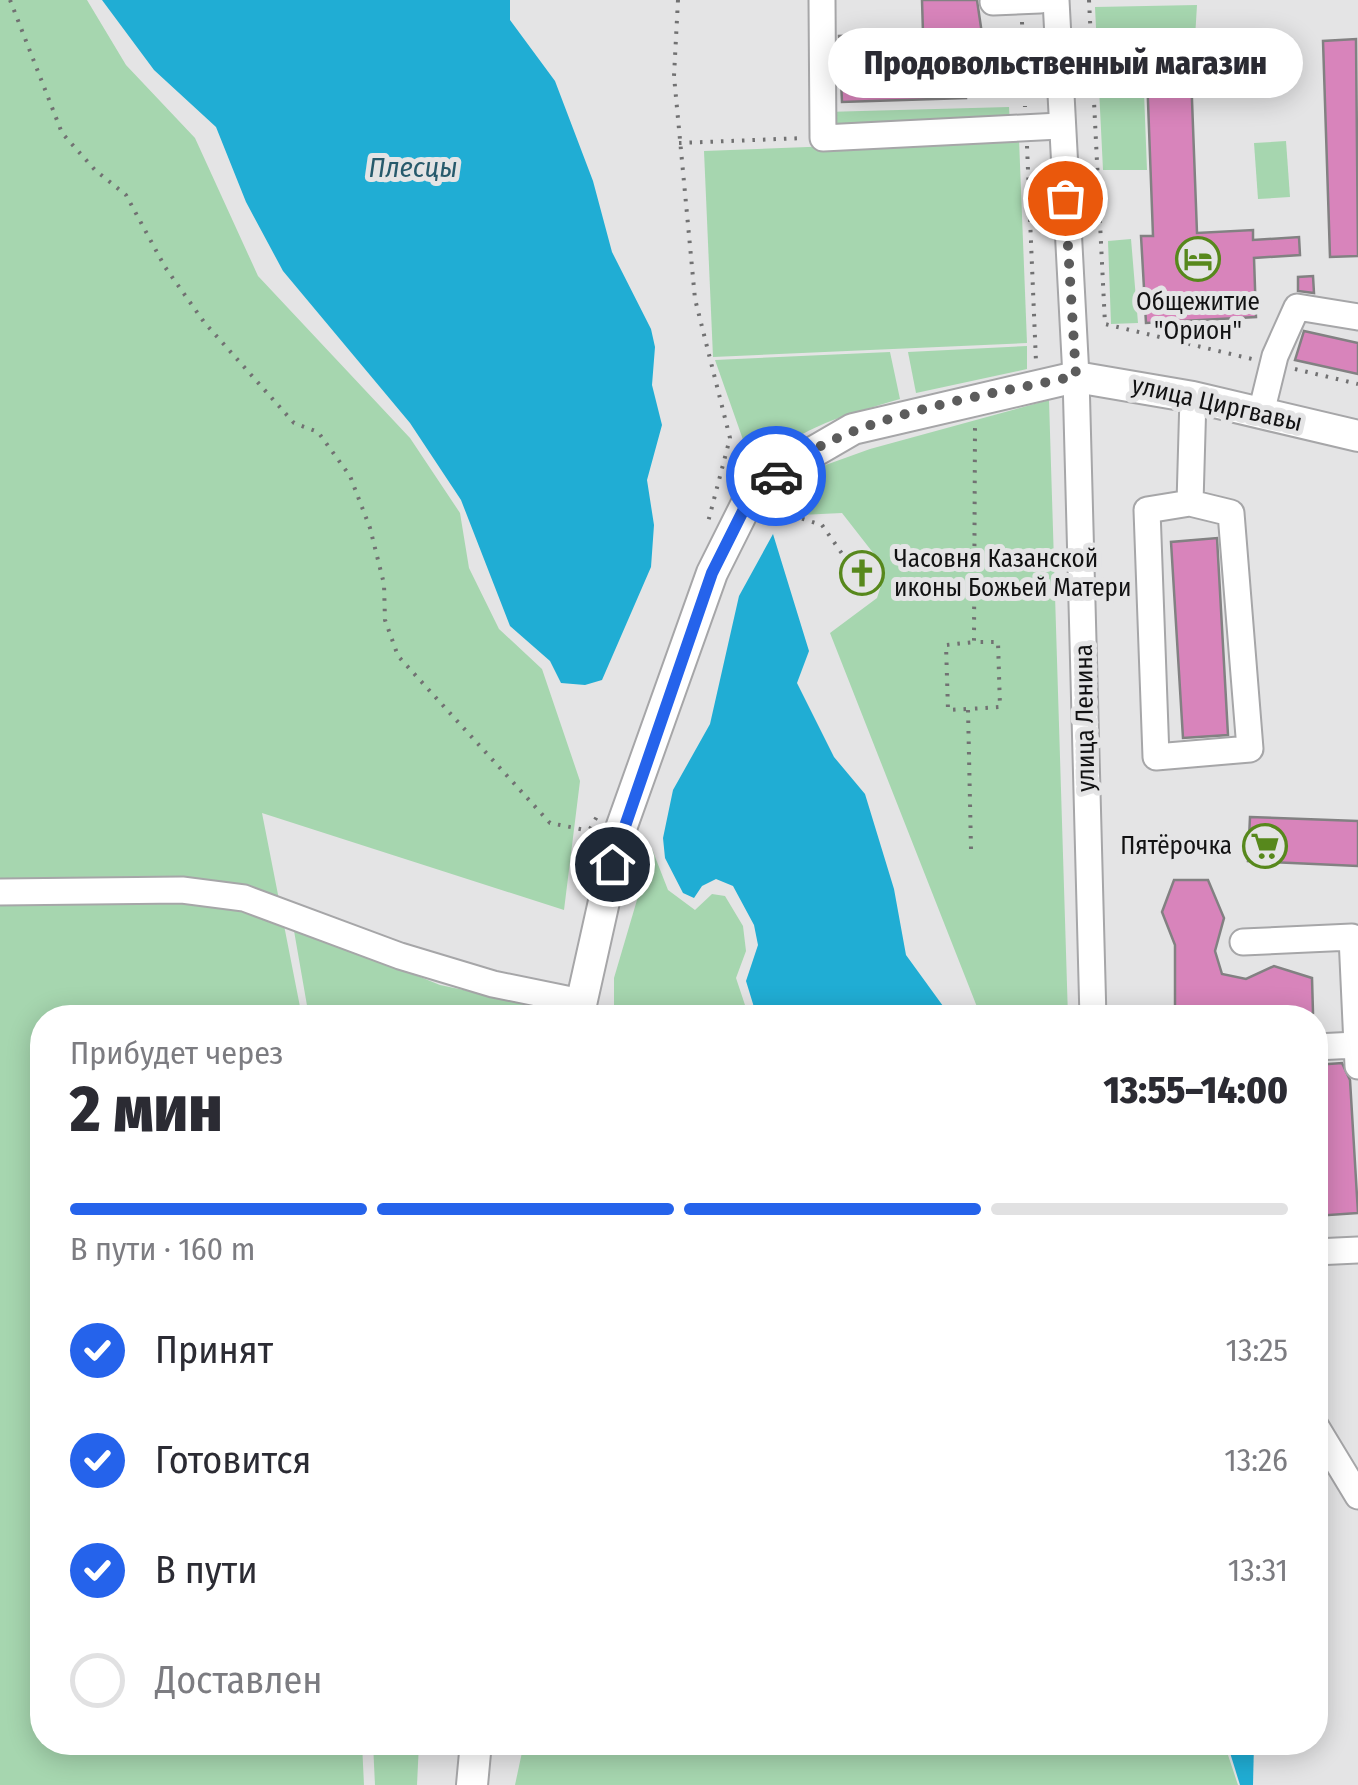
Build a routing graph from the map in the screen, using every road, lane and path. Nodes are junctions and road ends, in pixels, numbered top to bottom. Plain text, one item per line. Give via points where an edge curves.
1 (10, 0) edge
2 (678, 0) edge
3 (822, 0) edge
4 (1056, 0) edge
5 (1089, 0) edge
6 (1030, 1) edge
7 (993, 2) edge
8 (1060, 126) junction
9 (1026, 129) junction
10 (823, 138) junction
11 (679, 143) junction
12 (1358, 317) edge
13 (1273, 364) junction
14 (1076, 376) junction
15 (1358, 384) edge
16 (1036, 385) junction
17 (1194, 397) junction
18 (975, 400) junction
19 (1261, 413) junction
20 (1358, 436) edge
21 (748, 501) junction
22 (1190, 502) junction
23 (704, 533) dead end
24 (843, 555) dead end
25 (974, 642) junction
26 (968, 709) junction
27 (603, 805) dead end
28 (604, 832) junction
29 (971, 849) dead end
30 (0, 892) edge
31 (1244, 942) dead end
32 (563, 1005) edge
33 (581, 1005) edge
34 (1093, 1005) edge
35 (1357, 1046) edge
36 (1328, 1047) edge
37 (1358, 1066) edge
38 (1358, 1250) edge
39 (1328, 1251) edge
40 (1328, 1447) edge
41 (1358, 1452) edge
42 (1332, 1453) junction
43 (1358, 1496) edge
44 (475, 1755) edge
45 (472, 1785) edge

1 - 28 path via 62,133 126,195 164,267 204,322 294,423 318,432 350,476 370,528 385,620 398,656 550,823
2 - 11 path
3 - 10 street
4 - 8 street, улица Ленина
5 - 13 path via 1106,324
6 - 7 street
6 - 9 path
8 - 9 street
8 - 14 street, улица Ленина
9 - 10 street
9 - 16 path
10 - 11 path
11 - 23 path via 694,299 730,438
12 - 13 street via 1297,306
13 - 15 path
13 - 19 street
14 - 16 main road
14 - 17 main road, улица Циргвавы
14 - 34 street, улица Ленина
16 - 18 main road
17 - 19 main road, улица Циргвавы
17 - 22 street
18 - 21 main road via 853,429 784,469
18 - 25 path
19 - 20 main road, улица Циргвавы
21 - 24 path via 822,525
21 - 28 main road
22 - 22 street via 1147,510 1156,757 1250,749 1231,513
25 - 26 path via 946,645 948,710
25 - 26 path via 998,642 1000,706
26 - 29 path
27 - 28 path
28 - 33 main road
30 - 32 street via 182,890 244,898 400,956
31 - 35 street via 1352,936
35 - 36 street
35 - 37 street
38 - 39 street
40 - 42 street
41 - 42 street
42 - 43 street
44 - 45 main road

